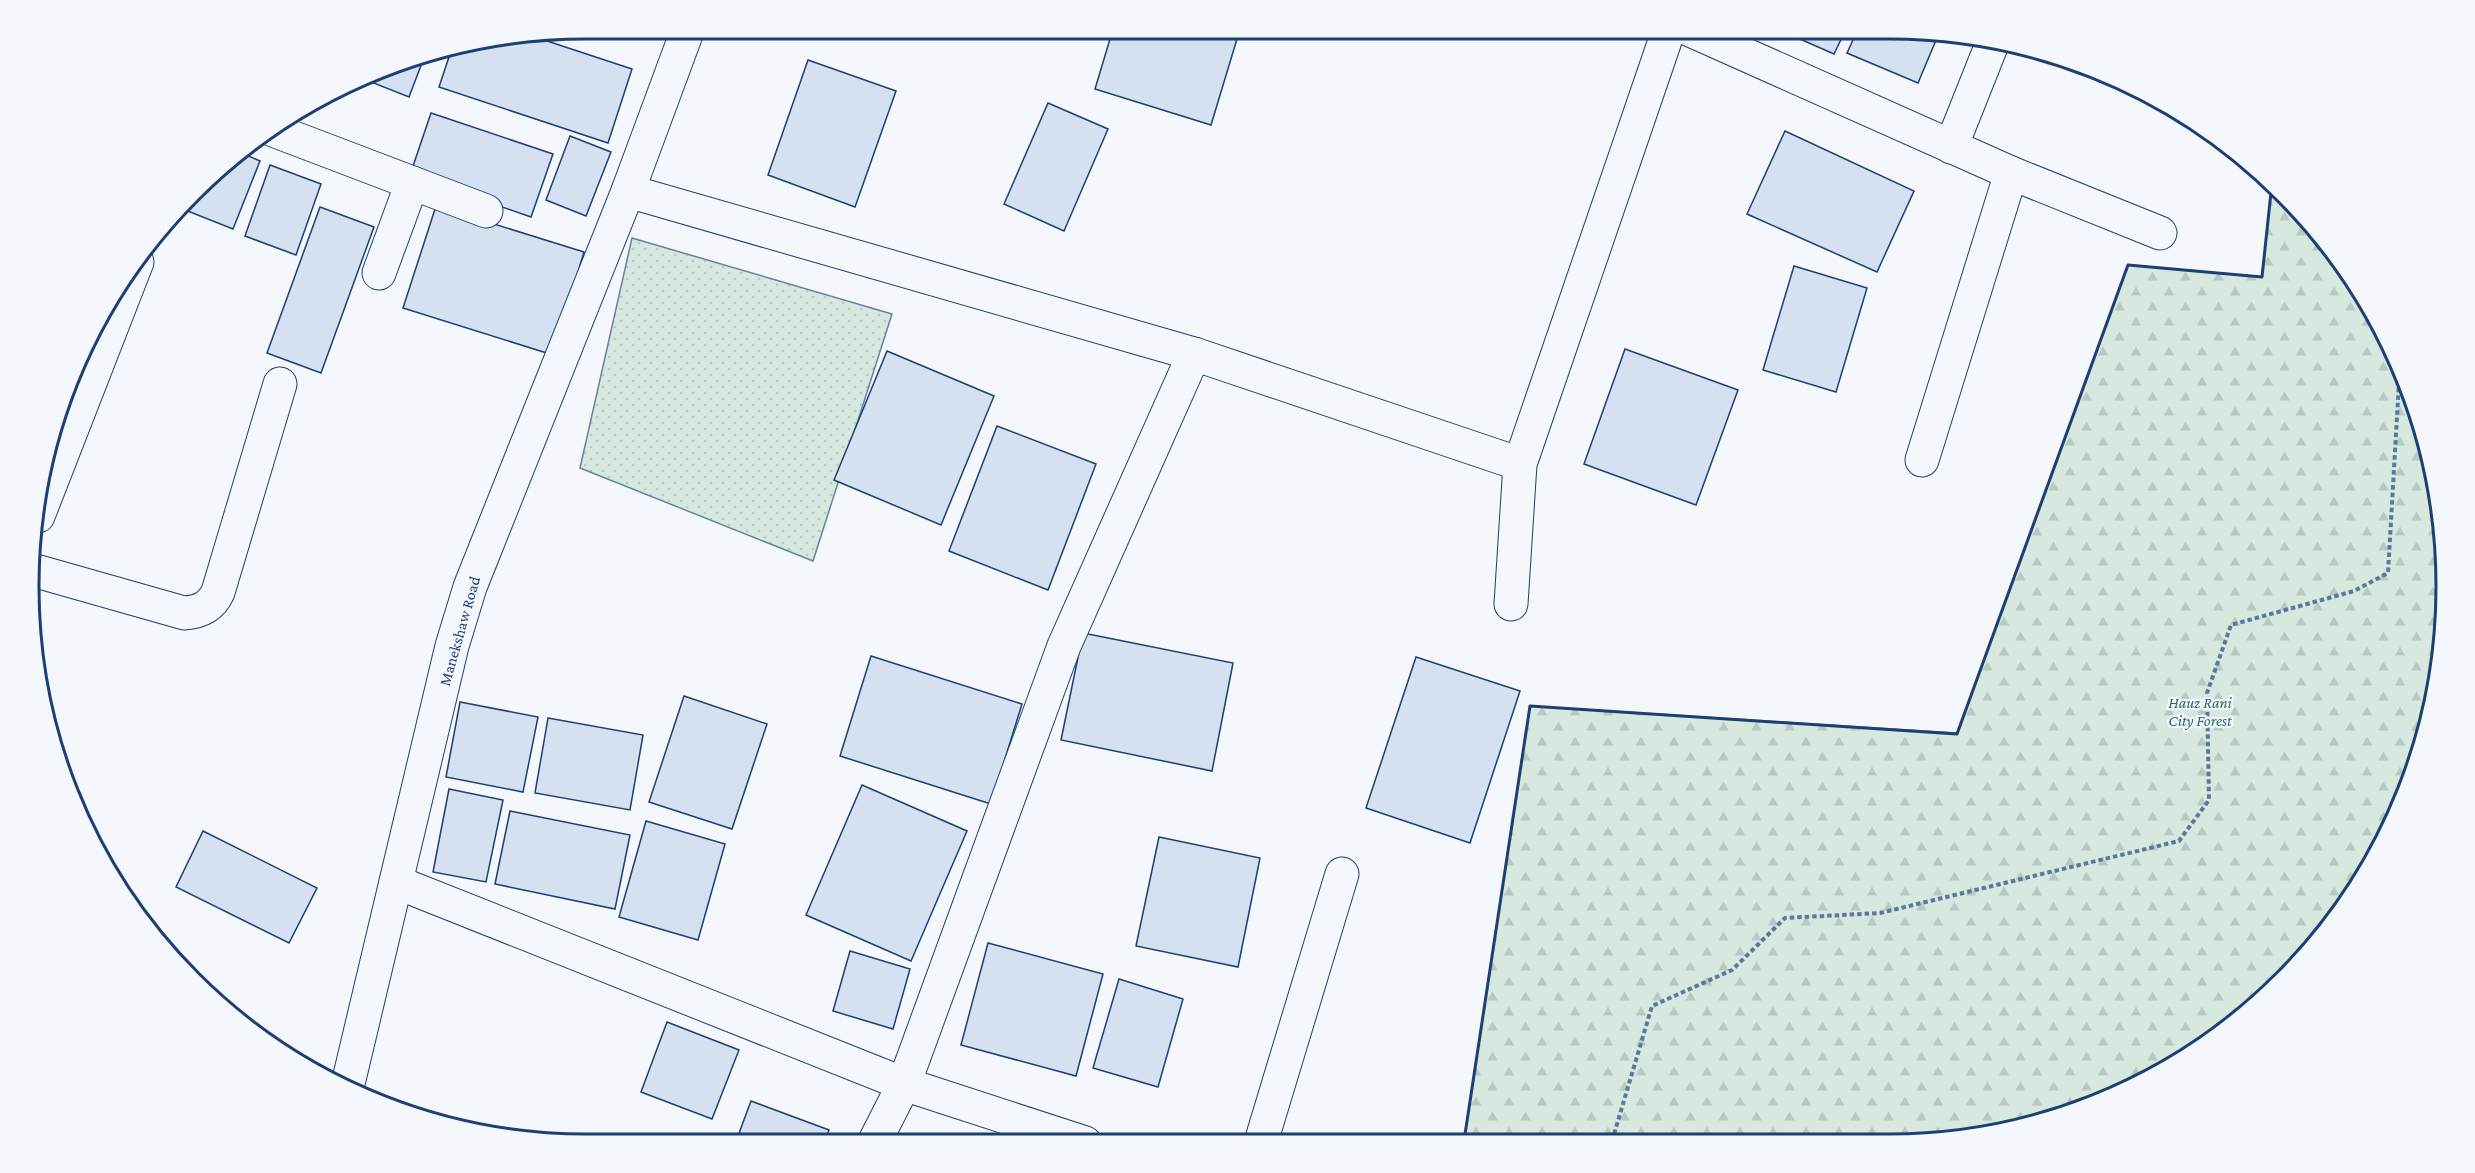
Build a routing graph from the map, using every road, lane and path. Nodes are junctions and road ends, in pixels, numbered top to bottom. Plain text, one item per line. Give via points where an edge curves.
1 (684, 39) edge
2 (1665, 39) edge
3 (1712, 39) edge
4 (1990, 49) edge
5 (280, 133) edge
6 (1951, 147) junction
7 (2011, 173) junction
8 (412, 183) junction
9 (628, 191) junction
10 (486, 211) dead end
11 (2160, 232) dead end
12 (379, 273) dead end
13 (124, 294) edge
14 (1194, 354) junction
15 (280, 384) dead end
16 (2399, 389) edge
17 (1922, 460) dead end
18 (1520, 464) junction
19 (48, 489) edge
20 (39, 571) edge
21 (1511, 604) dead end
22 (1342, 874) dead end
23 (396, 882) junction
24 (349, 1080) edge
25 (904, 1084) junction
26 (879, 1134) edge
27 (1057, 1134) edge
28 (1263, 1134) edge
29 (1614, 1134) edge

1 - 9 street, Manekshaw Road
2 - 18 street
3 - 6 street
4 - 6 street
5 - 8 street
6 - 7 street
7 - 11 street
7 - 17 street
8 - 10 street
8 - 12 street
9 - 14 street
9 - 23 street, Manekshaw Road via 470,587 452,646
13 - 19 street
14 - 18 street
14 - 25 street via 1064,646
15 - 20 street via 218,592 208,606 184,614
16 - 29 path via 2388,573 2354,591 2231,624 2207,693 2209,800 2179,841 1880,913 1785,918 1732,970 1652,1006
18 - 21 street
22 - 28 street
23 - 24 street, Manekshaw Road
23 - 25 street
25 - 26 street
25 - 27 street

